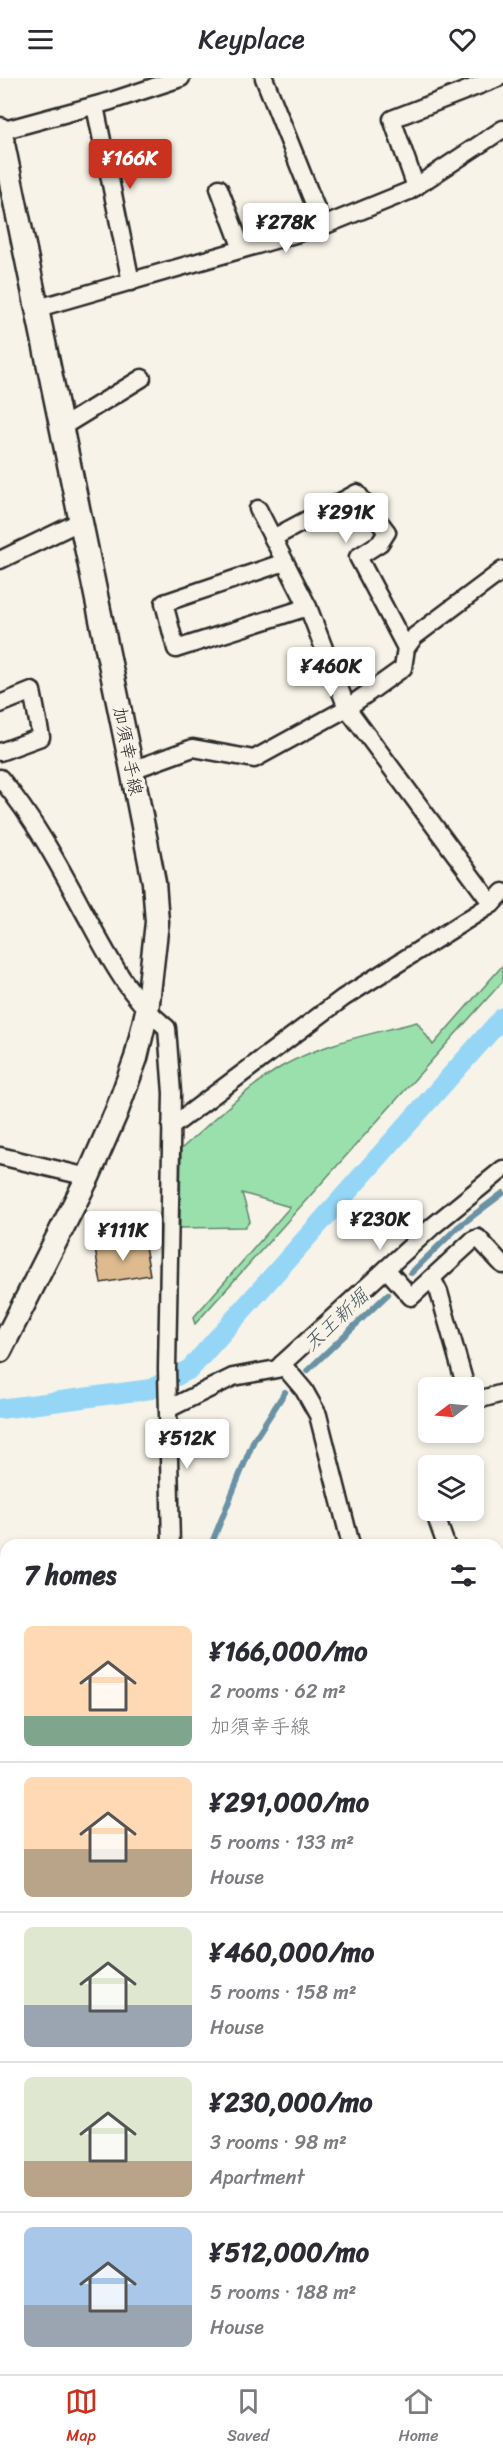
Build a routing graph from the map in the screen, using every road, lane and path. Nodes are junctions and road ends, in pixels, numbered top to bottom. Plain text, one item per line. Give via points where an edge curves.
1 (181, 78) edge
2 (264, 78) edge
3 (498, 78) edge
4 (95, 106) junction
5 (503, 129) edge
6 (0, 130) edge
7 (416, 187) junction
8 (219, 188) dead end
9 (323, 226) junction
10 (242, 249) junction
11 (131, 282) junction
12 (38, 308) junction
13 (142, 378) dead end
14 (62, 427) junction
15 (258, 508) dead end
16 (81, 520) junction
17 (273, 538) junction
18 (0, 560) edge
19 (285, 562) junction
20 (503, 570) edge
21 (308, 607) junction
22 (406, 648) junction
23 (0, 704) edge
24 (347, 708) junction
25 (0, 752) edge
26 (132, 770) junction
27 (0, 778) edge
28 (498, 898) edge
29 (147, 1011) junction
30 (171, 1127) junction
31 (0, 1156) edge
32 (503, 1169) edge
33 (88, 1177) junction
34 (503, 1264) edge
35 (386, 1269) junction
36 (432, 1278) junction
37 (0, 1351) edge
38 (282, 1364) junction
39 (463, 1377) edge
40 (503, 1393) edge
41 (484, 1398) edge
42 (168, 1402) junction
43 (437, 1521) edge
44 (171, 1539) edge
45 (349, 1539) edge
46 (444, 1539) edge

1 - 4 street
2 - 9 street
3 - 7 street via 392,119
4 - 6 street
4 - 11 street
5 - 7 street
6 - 12 main road, 加須幸手線
7 - 9 street
8 - 10 street
9 - 10 street
10 - 11 street
11 - 12 street
12 - 14 main road, 加須幸手線
13 - 14 street
14 - 16 main road, 加須幸手線
15 - 17 street
16 - 18 street
16 - 26 main road, 加須幸手線
17 - 19 street
17 - 22 street via 357,492 387,532 380,543 358,556
19 - 21 street
19 - 21 street via 164,603 176,649
20 - 22 street via 415,636
21 - 24 street
22 - 24 street via 403,668
23 - 25 street via 32,691 41,737
24 - 26 street via 254,759 193,748
24 - 28 street
26 - 29 main road, 加須幸手線 via 154,882 157,922
27 - 29 street via 64,874 121,980
28 - 30 street via 343,998
29 - 30 street via 167,1028
29 - 33 main road, 加須幸手線 via 136,1058
30 - 42 street
31 - 33 street
32 - 35 street
33 - 37 main road, 加須幸手線
34 - 36 street via 478,1238
35 - 36 street via 411,1297
35 - 38 street
36 - 39 street
38 - 42 street via 278,1369 233,1377
38 - 45 street via 318,1415
40 - 41 street
42 - 44 street
43 - 46 street

